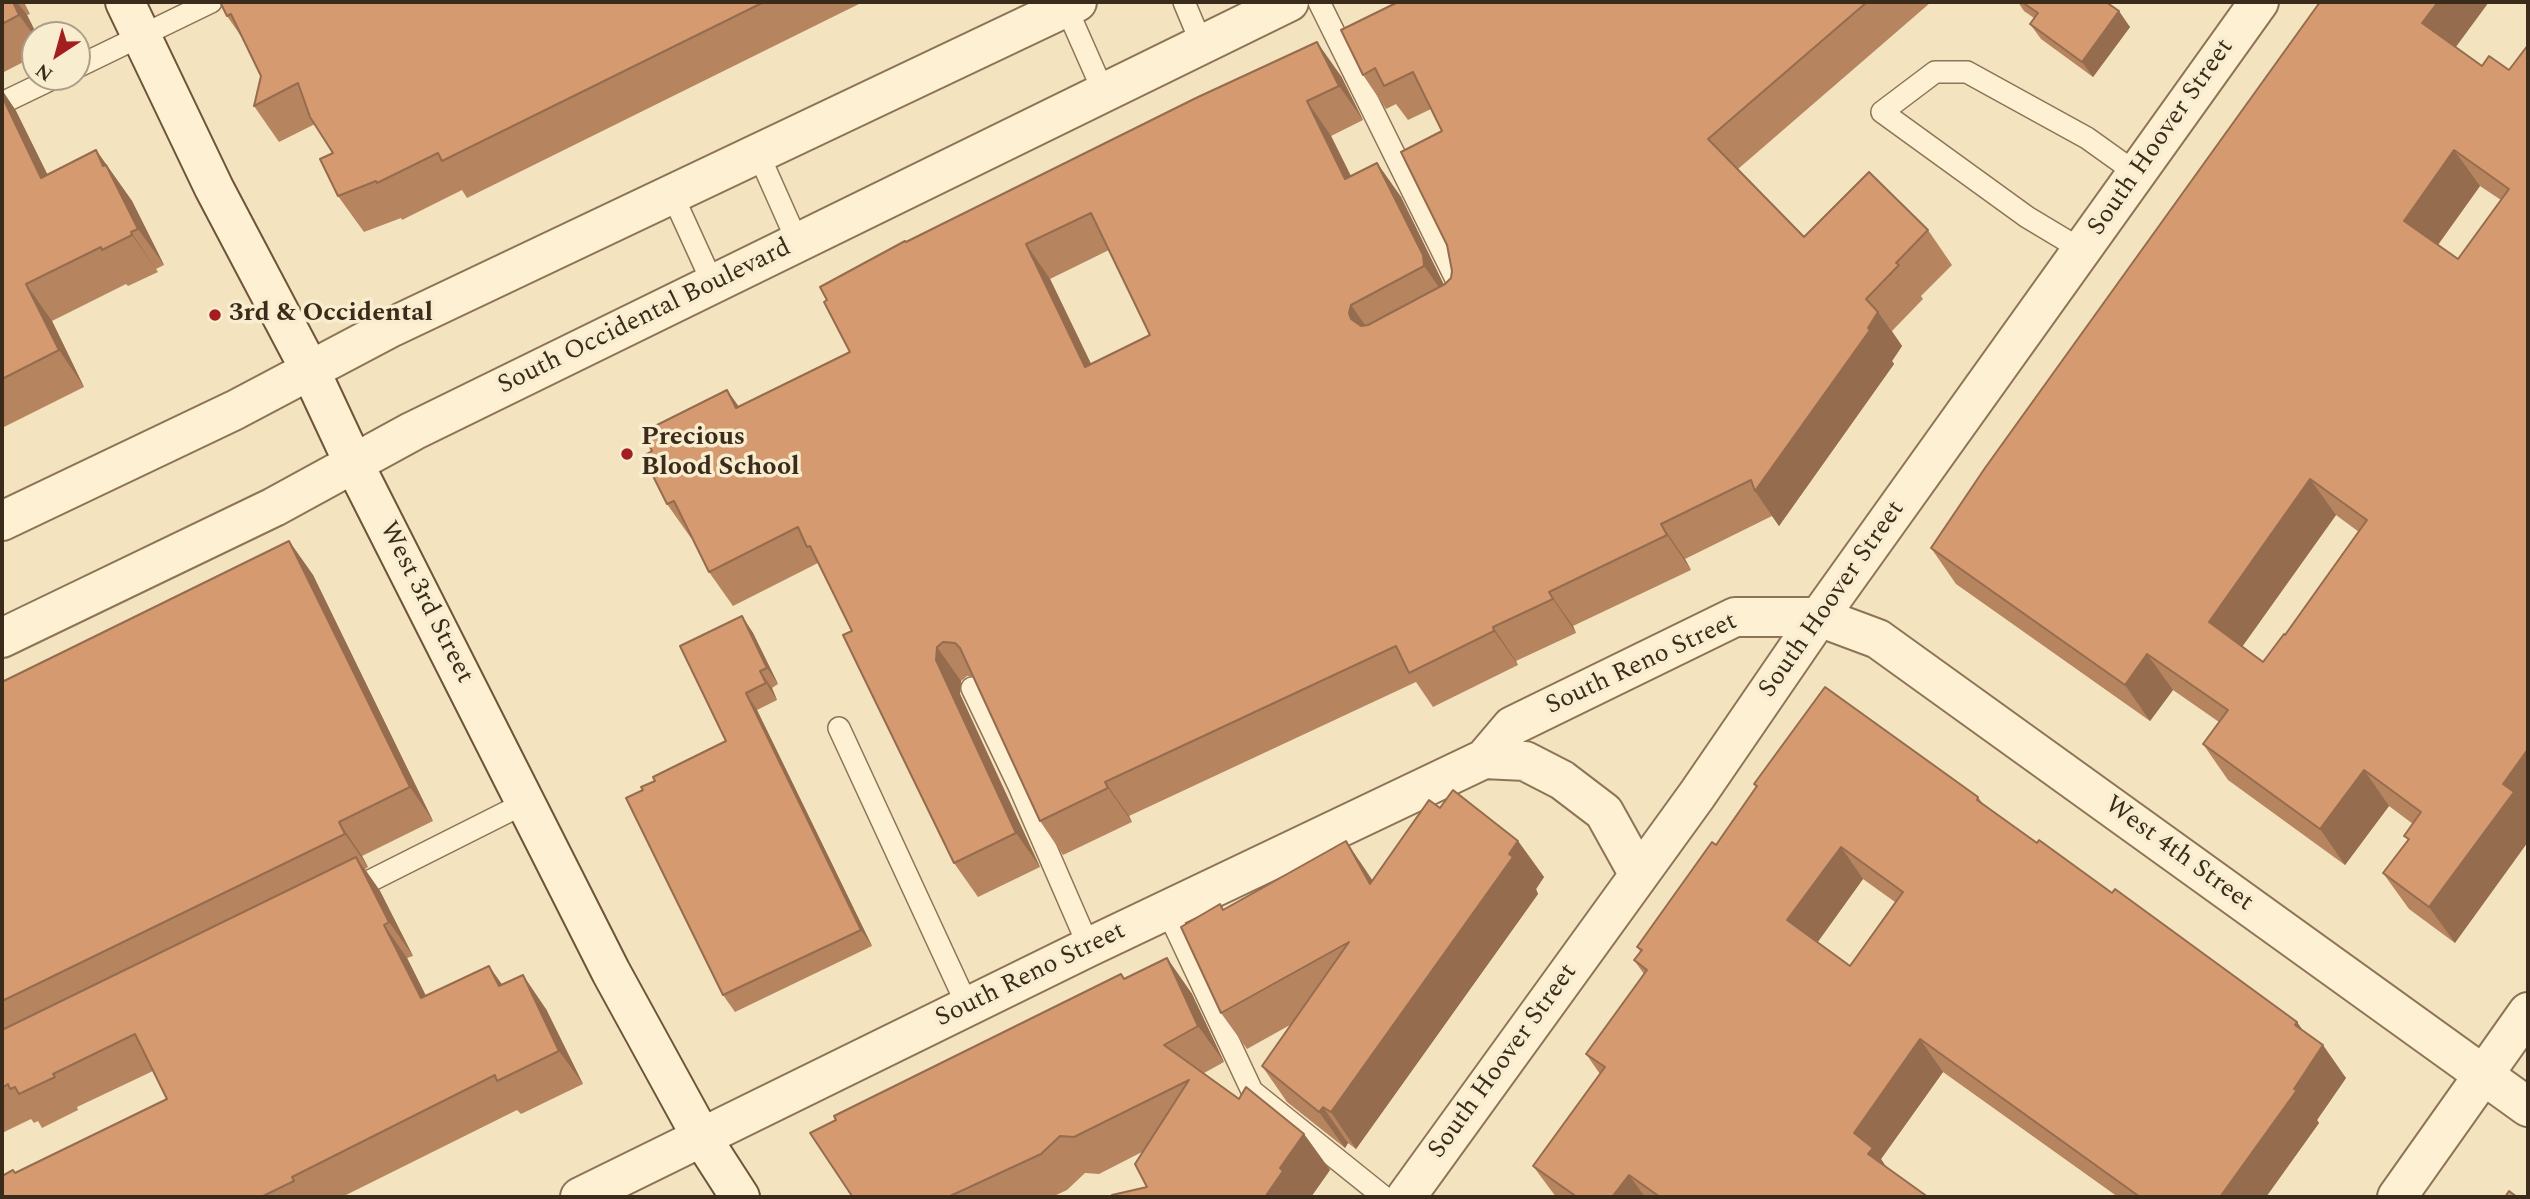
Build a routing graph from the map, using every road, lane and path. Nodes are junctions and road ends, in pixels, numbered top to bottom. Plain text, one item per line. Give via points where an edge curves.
1 (125, 2) edge
2 (211, 2) edge
3 (1184, 2) edge
4 (1289, 2) edge
5 (1319, 2) edge
6 (2259, 2) edge
7 (1071, 4) edge
8 (141, 36) junction
9 (1202, 45) junction
10 (91, 60) edge
11 (27, 91) edge
12 (1104, 93) junction
13 (2, 103) edge
14 (758, 153) junction
15 (2136, 173) junction
16 (671, 194) junction
17 (798, 243) junction
18 (2082, 250) junction
19 (713, 284) junction
20 (1452, 313) edge
21 (310, 370) junction
22 (353, 462) junction
23 (2, 521) edge
24 (1819, 617) junction
25 (4, 632) edge
26 (972, 688) edge
27 (839, 728) dead end
28 (1484, 759) junction
29 (525, 803) junction
30 (1639, 875) junction
31 (327, 902) edge
32 (1167, 910) junction
33 (1088, 947) junction
34 (968, 1007) junction
35 (2528, 1012) edge
36 (2483, 1075) junction
37 (2528, 1107) edge
38 (702, 1138) junction
39 (580, 1197) edge
40 (740, 1197) edge
41 (1384, 1197) edge
42 (1406, 1197) edge
43 (2397, 1197) edge

1 - 8 street, West 3rd Street
2 - 8 lane
3 - 9 lane
4 - 9 street, South Occidental Boulevard
5 - 20 lane via 1459,285 1463,307
6 - 15 street, South Hoover Street
7 - 12 lane
7 - 14 street
8 - 10 lane
8 - 21 street, West 3rd Street
9 - 12 street, South Occidental Boulevard
11 - 13 lane
12 - 17 street, South Occidental Boulevard
14 - 16 street
14 - 17 lane
15 - 18 street, South Hoover Street
15 - 18 lane via 2087,138 1967,72 1936,72 1882,112 2027,218
16 - 19 lane
16 - 21 street
17 - 19 street, South Occidental Boulevard
18 - 24 street, South Hoover Street
19 - 22 street, South Occidental Boulevard
21 - 22 street, West 3rd Street
21 - 23 street
22 - 25 street, South Occidental Boulevard via 274,507
22 - 29 street, West 3rd Street
24 - 28 street, South Reno Street via 1734,617 1512,726
24 - 30 street, South Hoover Street
24 - 36 street, West 4th Street via 1878,639
26 - 33 lane
27 - 34 lane
28 - 30 street, South Reno Street via 1525,761 1559,777 1604,812
28 - 32 street, South Reno Street
29 - 31 lane
29 - 38 street, West 3rd Street
30 - 42 street, South Hoover Street
32 - 33 street, South Reno Street
32 - 41 lane via 1252,1091
33 - 34 street, South Reno Street
34 - 38 street, South Reno Street
35 - 36 street
36 - 37 street, West 4th Street
36 - 43 street
38 - 39 street, South Reno Street
38 - 40 street, West 3rd Street

